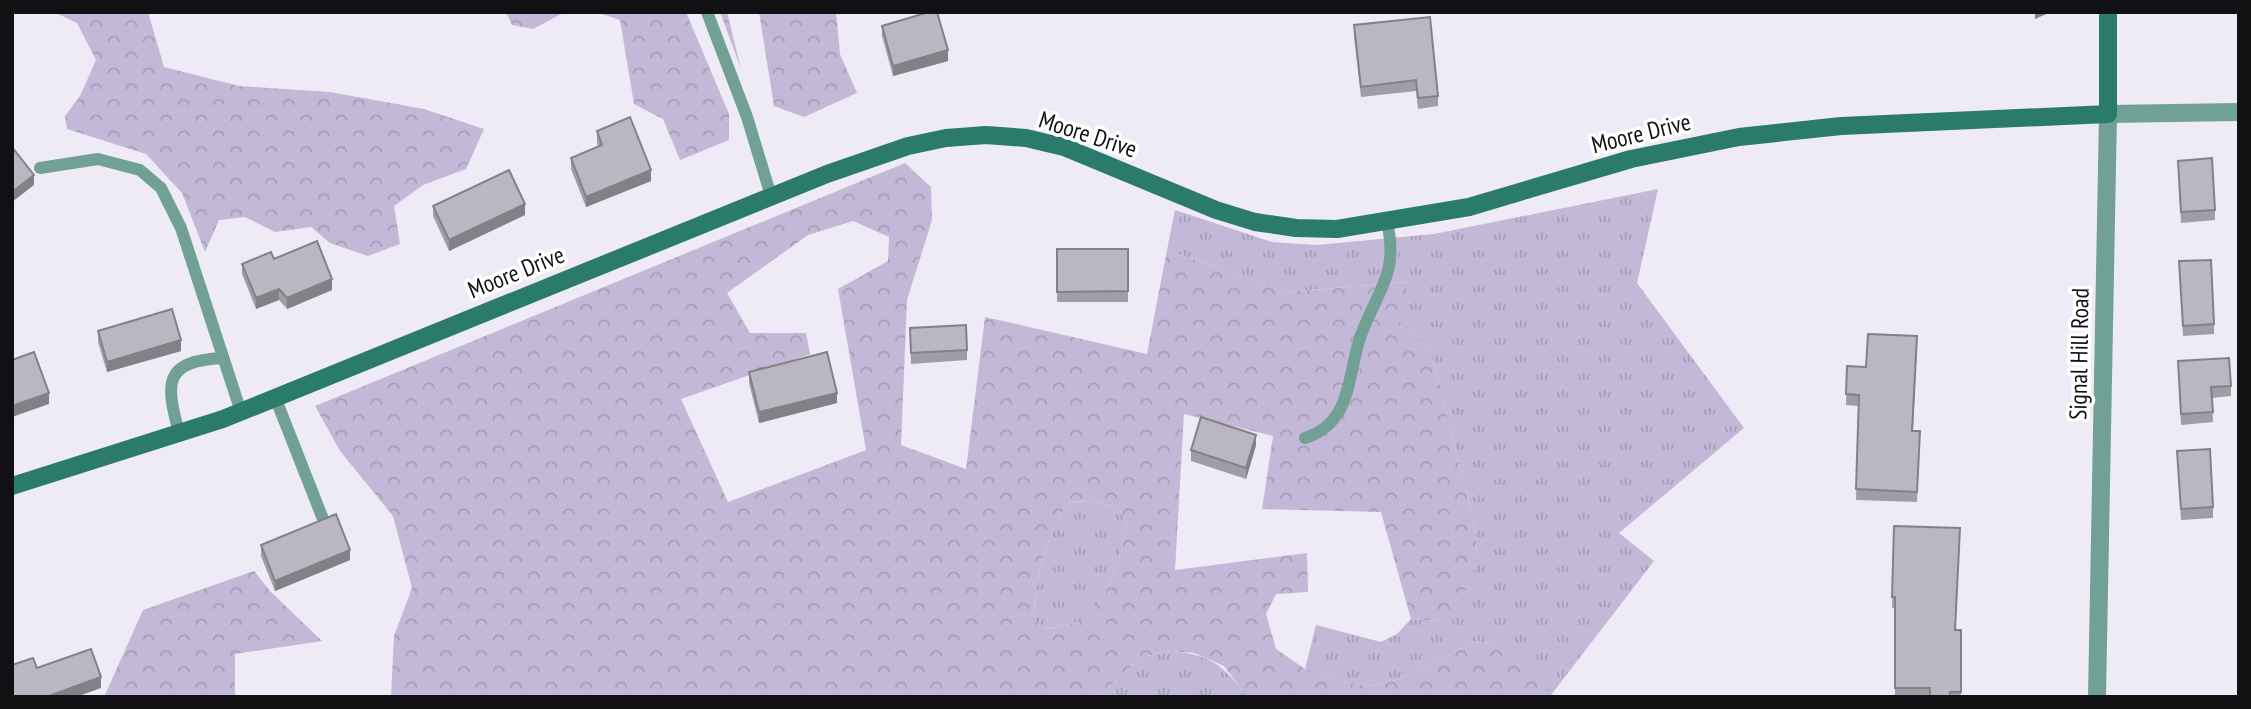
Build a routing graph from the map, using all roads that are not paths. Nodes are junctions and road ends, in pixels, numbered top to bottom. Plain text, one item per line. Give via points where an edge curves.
1 (707, 12) edge
2 (2108, 12) edge
3 (2239, 112) edge
4 (2108, 114) junction
5 (40, 168) dead end
6 (771, 196) junction
7 (1387, 222) junction
8 (223, 358) junction
9 (275, 397) junction
10 (241, 412) junction
11 (178, 433) junction
12 (1305, 438) dead end
13 (12, 486) edge
14 (323, 519) edge
15 (2097, 697) edge

1 - 6 lane
2 - 4 main road, Signal Hill Road
3 - 4 street
4 - 7 main road, Moore Drive via 1841,126 1739,137 1631,159 1469,207
4 - 15 street, Signal Hill Road
5 - 8 lane via 98,159 140,170 161,188 181,228
6 - 7 main road, Moore Drive via 908,146 986,135 1064,147 1255,222 1337,229
6 - 9 main road, Moore Drive
7 - 12 lane via 1392,261 1362,333 1346,401 1327,427
8 - 10 lane
8 - 11 lane via 199,359 177,370 169,386
9 - 10 main road, Moore Drive
9 - 14 lane
10 - 11 main road, Moore Drive
11 - 13 main road, Moore Drive

